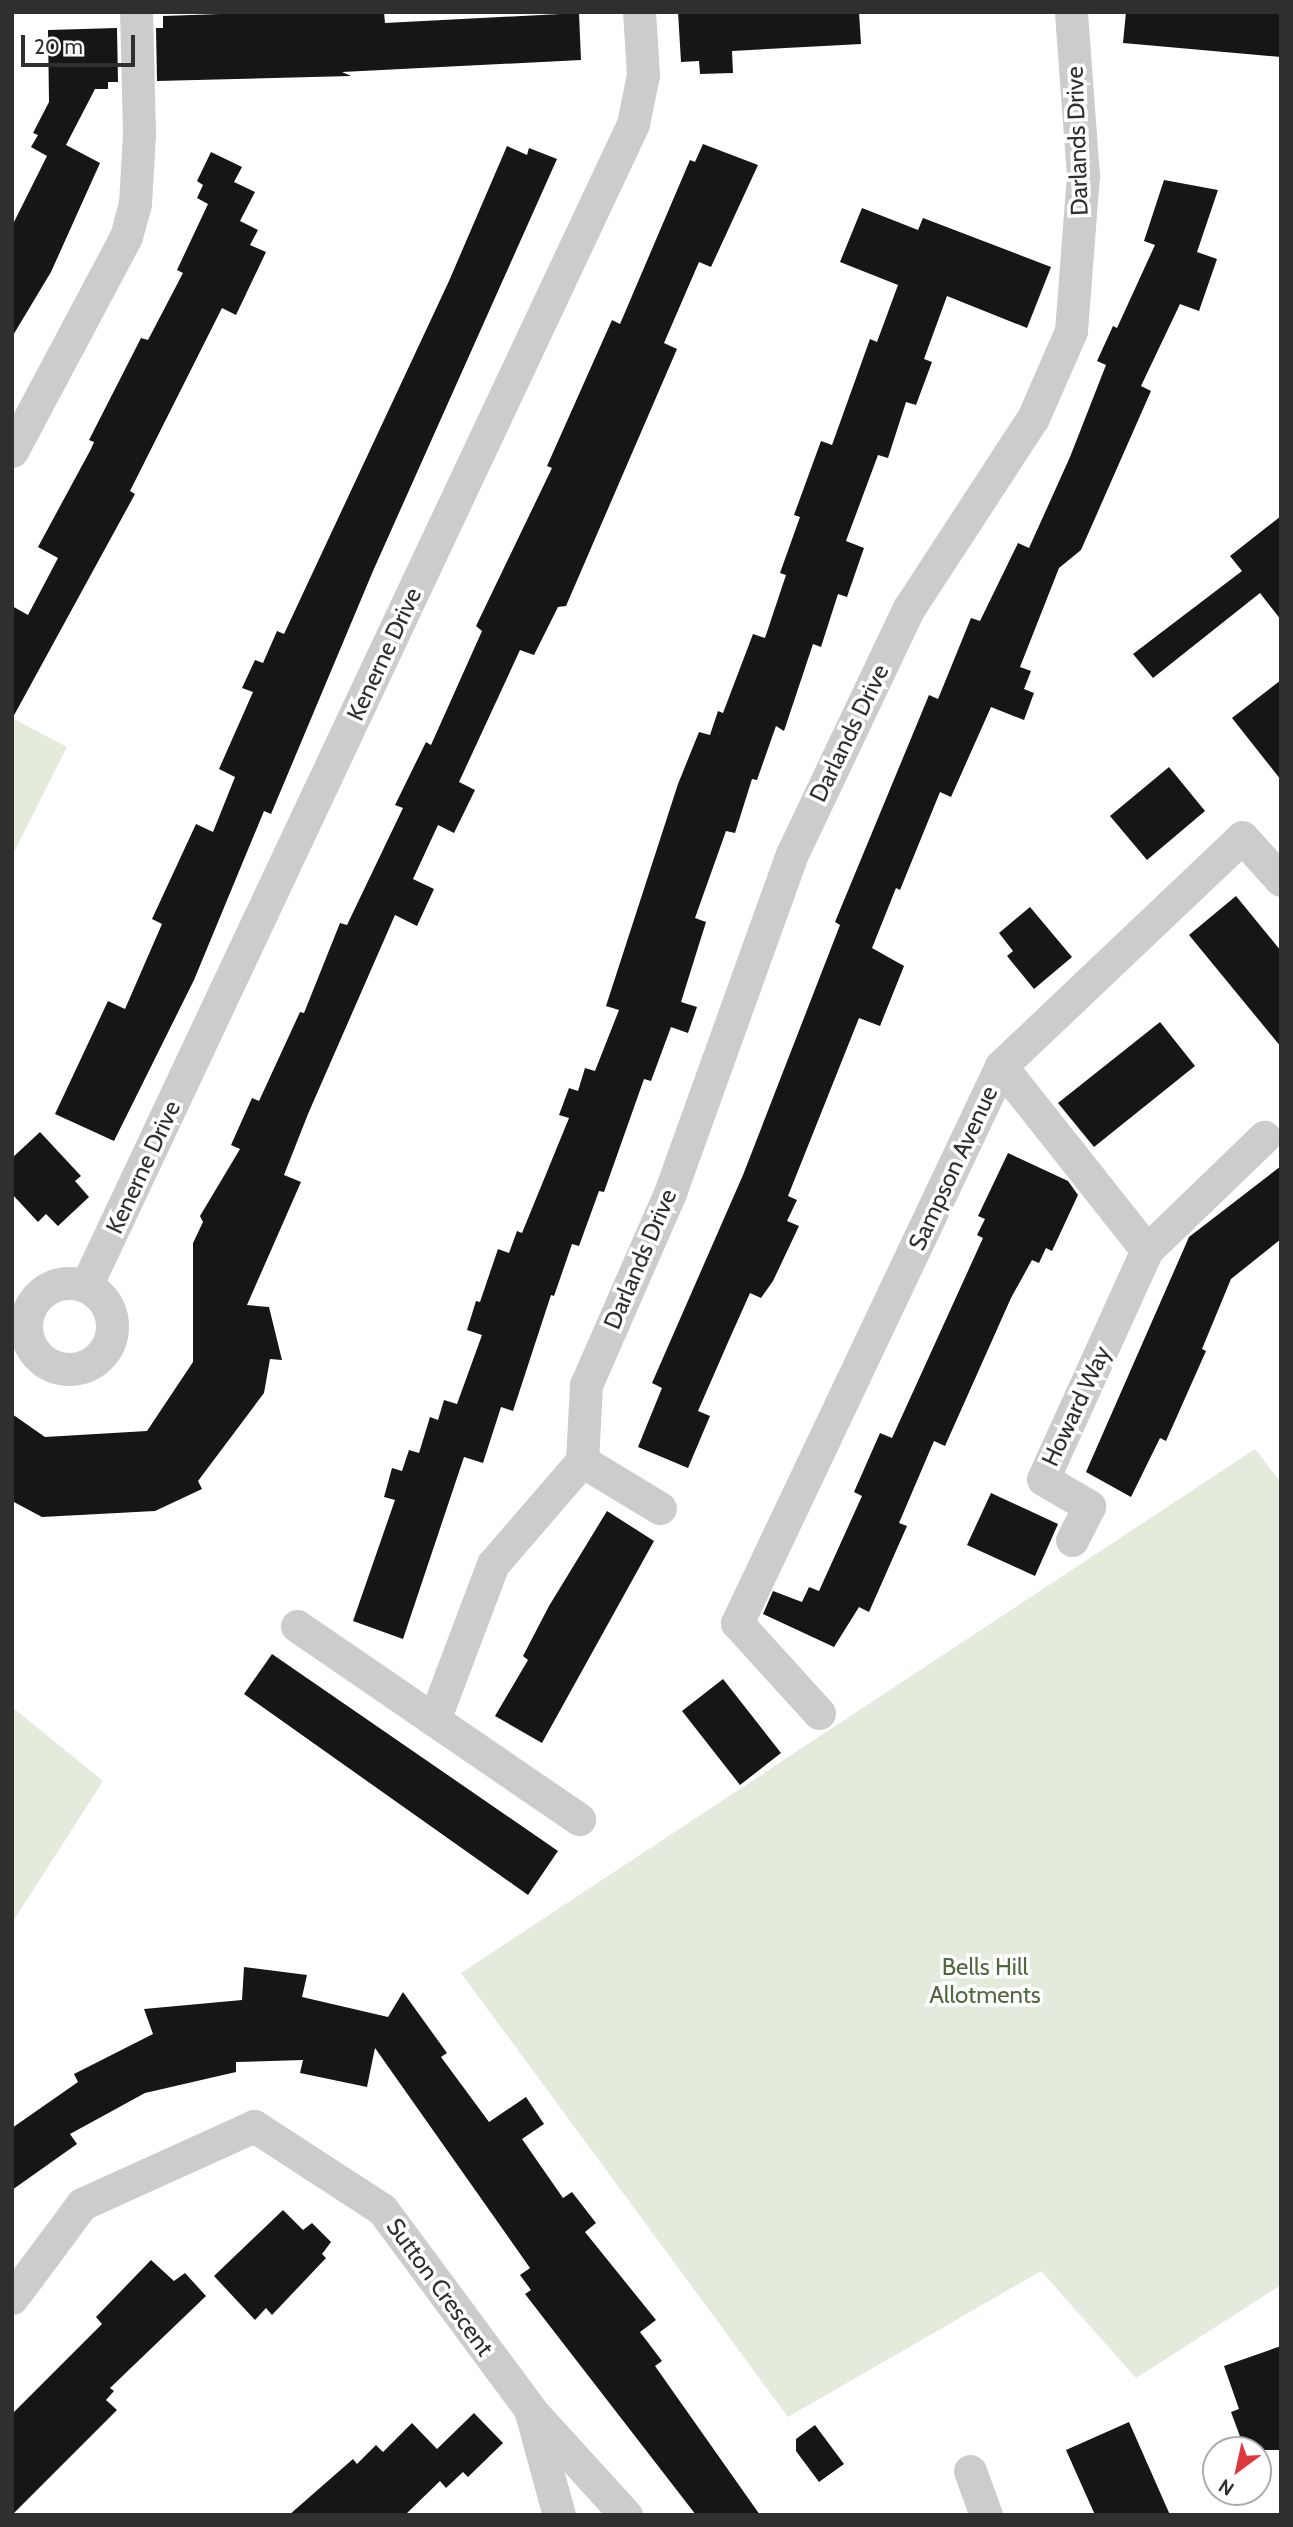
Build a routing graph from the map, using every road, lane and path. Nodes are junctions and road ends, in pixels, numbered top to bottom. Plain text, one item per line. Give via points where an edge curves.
1 (136, 12) edge
2 (639, 12) edge
3 (1071, 12) edge
4 (12, 451) edge
5 (1281, 880) edge
6 (1001, 1066) junction
7 (1264, 1137) dead end
8 (1147, 1251) junction
9 (86, 1286) dead end
10 (582, 1461) junction
11 (660, 1508) dead end
12 (1072, 1540) dead end
13 (297, 1626) dead end
14 (819, 1713) dead end
15 (434, 1720) junction
16 (579, 1819) dead end
17 (12, 2298) edge
18 (530, 2409) junction
19 (970, 2471) dead end
20 (559, 2515) edge
21 (626, 2515) edge
22 (986, 2515) edge

1 - 4 street via 139,132 135,203 126,237
2 - 9 street, Kenerne Drive via 643,75 638,111 623,146
3 - 10 street, Darlands Drive via 1083,176 1071,331 1033,418 909,607 792,853 671,1190 586,1385
5 - 6 street, Sampson Avenue via 1242,837
6 - 8 street
6 - 14 street, Sampson Avenue via 737,1623
7 - 8 street, Howard Way
8 - 12 street, Howard Way via 1043,1479 1089,1506
10 - 11 street
10 - 15 street via 493,1564
13 - 15 street
15 - 16 street
17 - 18 street, Sutton Crescent via 82,2204 254,2126 382,2209
18 - 20 street, Sutton Crescent
18 - 21 street
19 - 22 street

